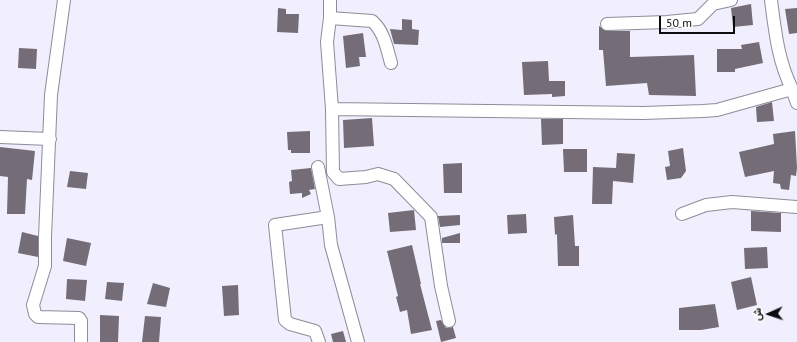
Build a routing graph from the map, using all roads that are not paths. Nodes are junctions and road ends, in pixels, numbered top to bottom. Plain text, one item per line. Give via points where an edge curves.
1 (64, 0) edge
2 (330, 0) edge
3 (731, 0) edge
4 (771, 0) edge
5 (330, 18) junction
6 (607, 24) dead end
7 (391, 63) dead end
8 (792, 89) junction
9 (797, 103) edge
10 (332, 109) junction
11 (0, 137) edge
12 (50, 139) junction
13 (318, 167) dead end
14 (797, 207) edge
15 (682, 214) dead end
16 (328, 217) junction
17 (449, 321) dead end
18 (81, 342) edge
19 (319, 342) edge
20 (358, 342) edge

1 - 12 street via 51,95
2 - 5 street
3 - 6 street via 713,4 698,19
4 - 8 street via 780,58
5 - 7 street via 372,21 377,25 384,40
5 - 10 street via 327,42
8 - 9 street
8 - 10 street via 717,110 703,111 644,113
10 - 17 street via 333,172 339,179 378,174 394,179 431,217
11 - 12 street
12 - 18 street via 46,260 33,309 38,317 79,318
13 - 16 street
14 - 15 street via 732,202 706,205
16 - 19 street via 275,225 285,320 290,324 315,331
16 - 20 street via 332,244

